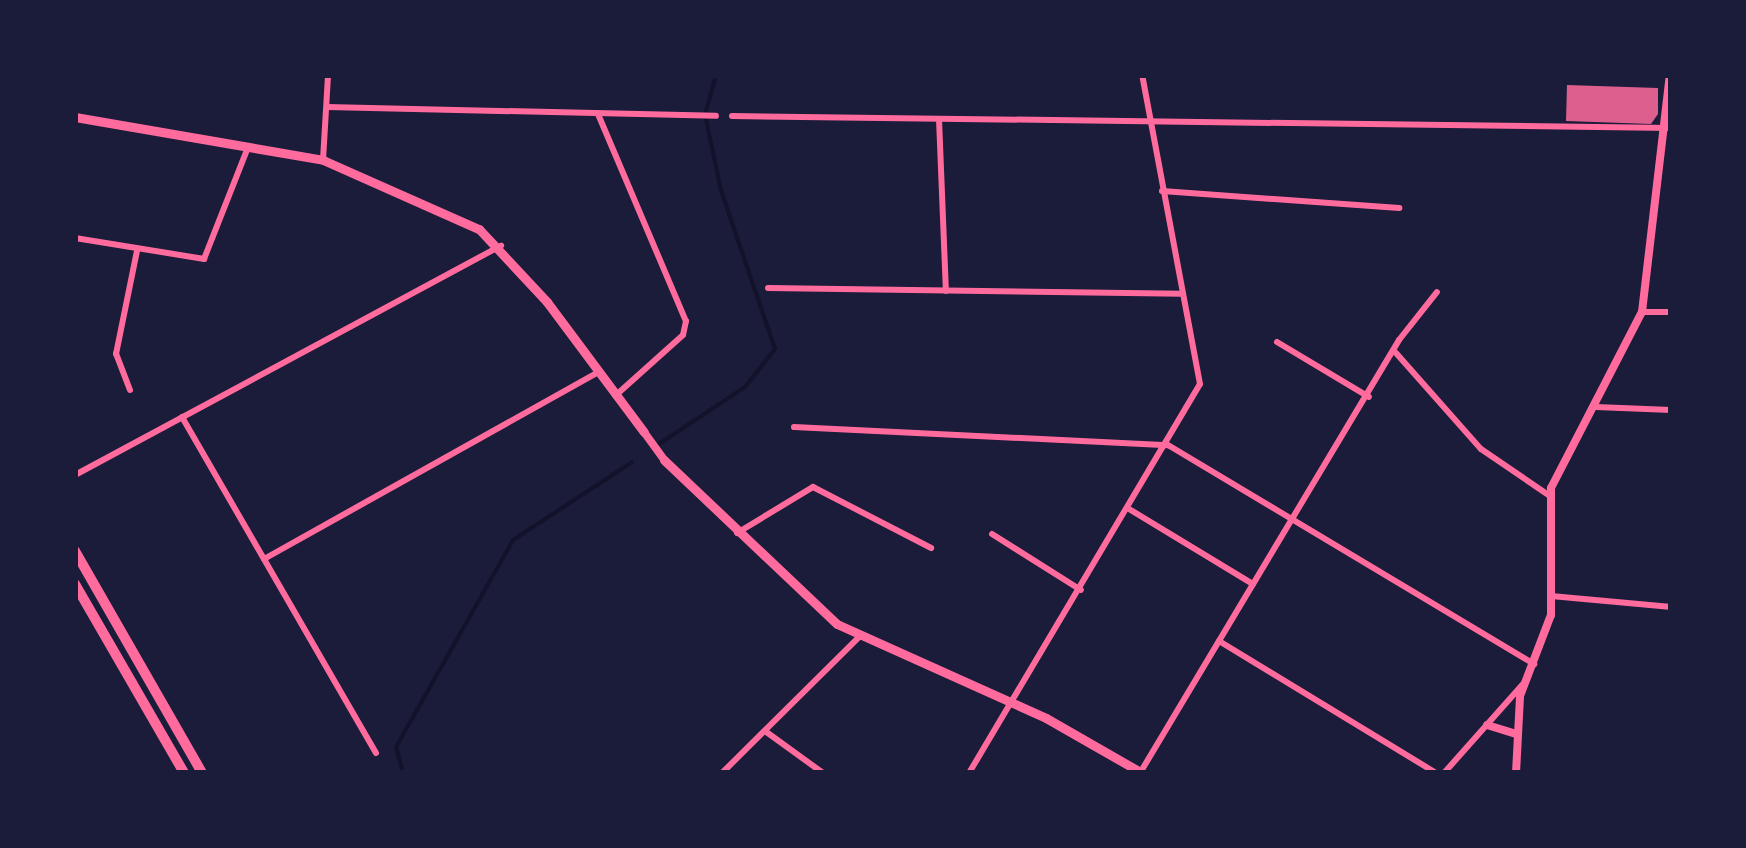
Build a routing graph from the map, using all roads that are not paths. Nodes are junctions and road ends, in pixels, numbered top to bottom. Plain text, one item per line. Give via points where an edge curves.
1 (328, 75) edge
2 (1142, 75) edge
3 (1670, 75) edge
4 (326, 107) junction
5 (598, 114) junction
6 (716, 116) dead end
7 (732, 116) dead end
8 (75, 117) edge
9 (938, 119) junction
10 (1148, 123) junction
11 (1670, 128) edge
12 (247, 150) junction
13 (323, 160) junction
14 (1162, 192) junction
15 (1399, 208) dead end
16 (75, 238) edge
17 (501, 246) junction
18 (137, 251) junction
19 (768, 288) dead end
20 (946, 290) junction
21 (1437, 292) dead end
22 (1182, 294) junction
23 (1642, 312) junction
24 (1671, 312) edge
25 (1277, 342) dead end
26 (1396, 353) junction
27 (599, 372) junction
28 (130, 390) dead end
29 (615, 396) junction
30 (1370, 397) junction
31 (1596, 407) junction
32 (1671, 410) edge
33 (182, 417) junction
34 (794, 426) dead end
35 (644, 432) joint
36 (1168, 444) junction
37 (664, 460) joint
38 (75, 475) edge
39 (1550, 496) junction
40 (1130, 510) junction
41 (1291, 520) junction
42 (736, 534) junction
43 (992, 534) dead end
44 (931, 548) dead end
45 (75, 551) edge
46 (264, 559) junction
47 (75, 584) edge
48 (1253, 584) junction
49 (1081, 590) junction
50 (1552, 596) junction
51 (1671, 607) edge
52 (859, 636) junction
53 (1220, 640) junction
54 (1535, 665) junction
55 (1522, 685) junction
56 (1012, 705) junction
57 (1488, 725) junction
58 (766, 731) junction
59 (1517, 734) junction
60 (376, 753) dead end
61 (184, 773) edge
62 (202, 773) edge
63 (722, 773) edge
64 (823, 773) edge
65 (969, 773) edge
66 (1141, 773) edge
67 (1440, 773) edge
68 (1516, 773) edge

1 - 4 street
2 - 10 street
3 - 11 street
4 - 5 street
4 - 13 street
5 - 6 street
5 - 29 street via 686,321 683,335
7 - 9 street
8 - 12 main road
9 - 10 street
9 - 20 street
10 - 11 street
10 - 14 street
11 - 23 street
12 - 13 main road
12 - 18 street via 208,257
13 - 17 main road via 432,205
14 - 15 street
14 - 22 street
16 - 18 street
17 - 27 main road
17 - 33 street
18 - 28 street via 116,354
19 - 20 street
20 - 22 street
21 - 26 street
22 - 36 street via 1200,384
23 - 24 street
23 - 31 street
25 - 30 street
26 - 30 street
26 - 39 street via 1482,449
27 - 29 main road
27 - 46 street
29 - 35 main road
30 - 41 street
31 - 32 street
31 - 39 street
33 - 38 street
33 - 46 street
34 - 36 street
35 - 37 street
36 - 40 street
36 - 41 street
37 - 42 main road
39 - 50 street
40 - 48 street
40 - 49 street
41 - 48 street
41 - 54 street
42 - 44 street via 813,487
42 - 52 main road
43 - 49 street
45 - 62 main road
46 - 60 street
47 - 61 main road
48 - 53 street
49 - 56 street
50 - 51 street
50 - 54 street
52 - 56 main road
52 - 58 street
53 - 66 street
53 - 67 street
54 - 55 street
55 - 57 street
55 - 59 street
56 - 65 street
56 - 66 main road
57 - 59 street
57 - 67 street
58 - 63 street
58 - 64 street
59 - 68 street

